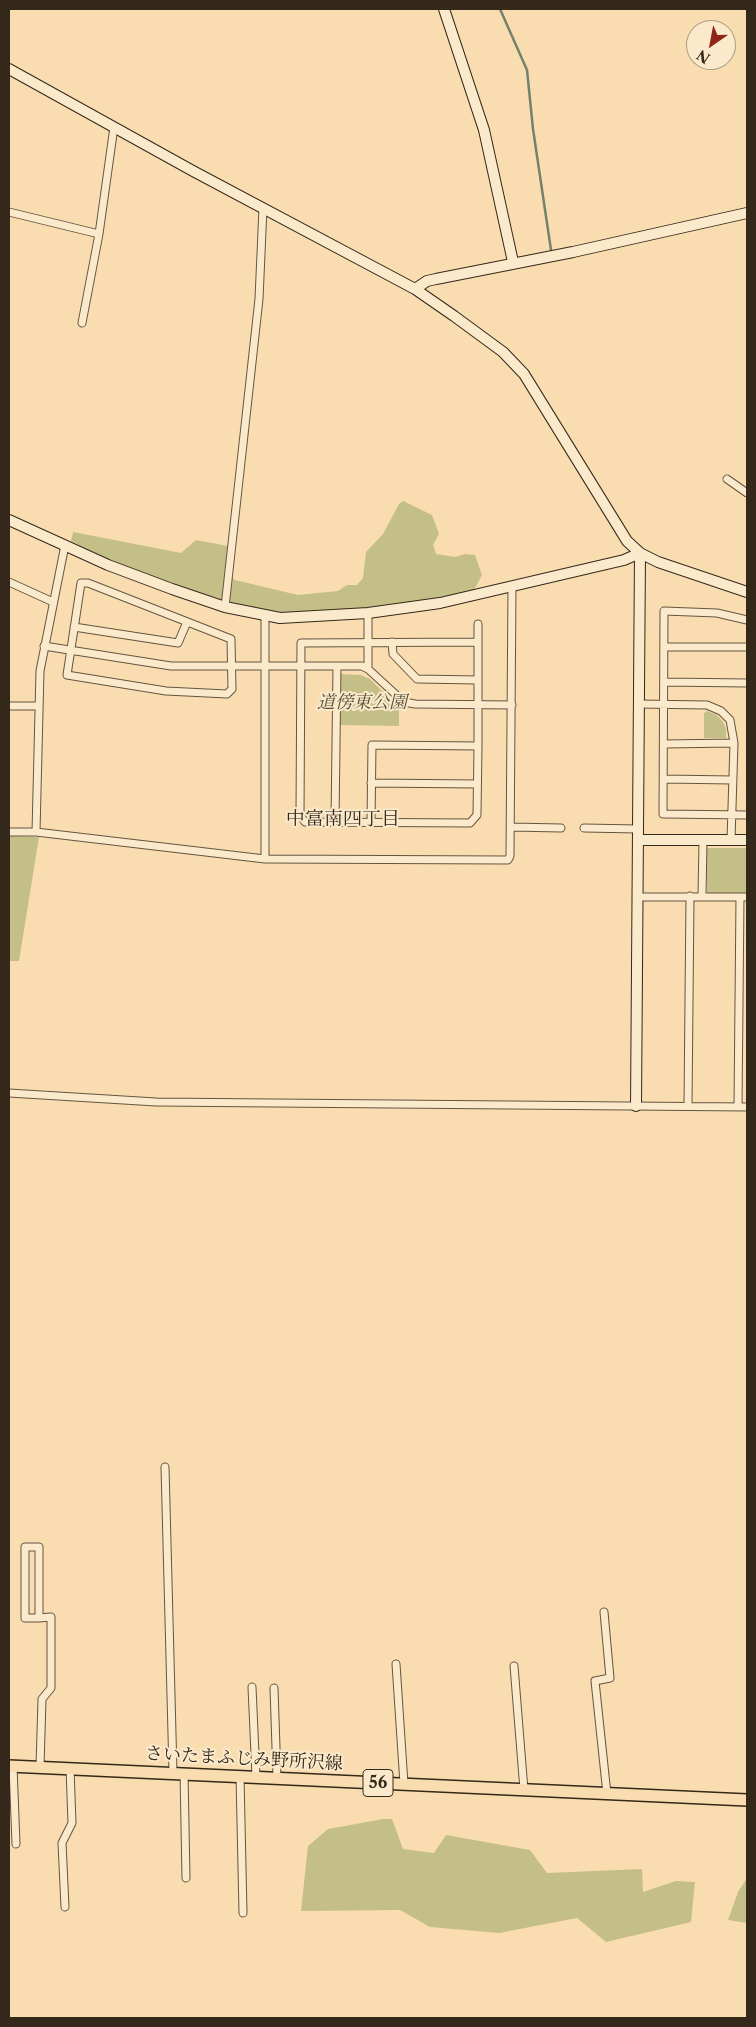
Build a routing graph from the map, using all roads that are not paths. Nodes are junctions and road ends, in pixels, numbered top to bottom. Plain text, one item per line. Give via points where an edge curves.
1 (444, 9) edge
2 (9, 69) edge
3 (114, 127) junction
4 (263, 208) junction
5 (9, 212) edge
6 (747, 213) edge
7 (99, 234) junction
8 (513, 262) junction
9 (415, 289) junction
10 (82, 323) dead end
11 (727, 479) dead end
12 (747, 493) edge
13 (9, 520) edge
14 (65, 545) junction
15 (640, 553) junction
16 (9, 582) edge
17 (512, 586) junction
18 (747, 592) edge
19 (53, 602) junction
20 (225, 608) junction
21 (368, 613) junction
22 (265, 616) junction
23 (747, 620) edge
24 (187, 622) junction
25 (478, 624) dead end
26 (74, 627) junction
27 (368, 642) junction
28 (392, 642) junction
29 (478, 642) junction
30 (44, 646) junction
31 (665, 647) junction
32 (747, 648) edge
33 (70, 650) junction
34 (231, 666) junction
35 (300, 666) junction
36 (337, 666) junction
37 (266, 667) junction
38 (368, 669) junction
39 (478, 680) junction
40 (665, 682) junction
41 (747, 683) edge
42 (638, 704) junction
43 (478, 705) junction
44 (512, 705) junction
45 (664, 705) junction
46 (9, 706) edge
47 (38, 706) junction
48 (734, 743) junction
49 (664, 744) junction
50 (478, 746) junction
51 (664, 779) junction
52 (733, 780) junction
53 (371, 783) junction
54 (477, 784) junction
55 (732, 815) junction
56 (747, 815) edge
57 (335, 822) junction
58 (371, 822) junction
59 (511, 827) junction
60 (561, 828) dead end
61 (584, 828) dead end
62 (9, 832) edge
63 (36, 832) junction
64 (638, 834) junction
65 (703, 840) junction
66 (732, 840) junction
67 (747, 840) edge
68 (266, 859) junction
69 (638, 896) junction
70 (690, 896) junction
71 (702, 896) junction
72 (743, 897) edge
73 (9, 1092) edge
74 (636, 1106) junction
75 (688, 1106) junction
76 (738, 1107) junction
77 (747, 1107) edge
78 (165, 1467) dead end
79 (604, 1612) dead end
80 (39, 1618) junction
81 (396, 1664) dead end
82 (514, 1666) dead end
83 (252, 1687) dead end
84 (274, 1688) dead end
85 (11, 1766) edge
86 (40, 1767) junction
87 (70, 1768) junction
88 (178, 1773) junction
89 (240, 1776) junction
90 (256, 1777) junction
91 (277, 1778) junction
92 (404, 1784) junction
93 (524, 1790) junction
94 (607, 1794) junction
95 (747, 1800) edge
96 (16, 1844) dead end
97 (186, 1878) dead end
98 (65, 1907) dead end
99 (243, 1913) dead end

1 - 8 street via 484,130
2 - 3 street
3 - 4 street
3 - 7 street
4 - 9 street
4 - 20 street via 260,299
5 - 7 street
6 - 8 street
7 - 10 street
8 - 9 street via 427,281
9 - 15 street via 516,364 623,536
11 - 12 street
13 - 14 street
14 - 19 street
14 - 20 street via 108,565
15 - 17 street via 624,560
15 - 18 street
15 - 42 street
16 - 19 street
17 - 21 street via 440,603
17 - 44 street
19 - 30 street
20 - 22 street
21 - 22 street via 298,619
21 - 27 street
22 - 37 street
23 - 31 street via 717,613 664,611
24 - 26 street via 178,643
24 - 26 street via 81,583
24 - 34 street via 231,638
25 - 29 street
26 - 33 street
27 - 28 street
27 - 35 street via 301,643
27 - 38 street
28 - 29 street
28 - 39 street via 393,654 417,679
29 - 39 street
30 - 33 street
30 - 47 street
31 - 32 street
31 - 40 street
33 - 34 street via 171,666
33 - 34 street via 67,675 166,691 227,694 232,689
34 - 37 street
35 - 36 street
35 - 37 street
35 - 57 street via 300,815 305,822
36 - 38 street
36 - 57 street
37 - 68 street
38 - 43 street via 400,699 409,703
39 - 43 street
40 - 41 street
40 - 45 street
42 - 45 street
42 - 64 street
43 - 44 street
43 - 50 street
44 - 59 street
45 - 48 street via 717,708 730,720
45 - 49 street
46 - 47 street
47 - 63 street
48 - 49 street
48 - 52 street
49 - 51 street
50 - 53 street via 372,745
50 - 54 street
51 - 52 street
51 - 55 street via 663,814
52 - 55 street
53 - 54 street
53 - 58 street
54 - 58 street via 477,815 470,823
55 - 56 street
55 - 66 street
57 - 58 street
59 - 60 street
59 - 68 street via 508,860
61 - 64 street
62 - 63 street
63 - 68 street
64 - 65 street
64 - 69 street
65 - 66 street
65 - 71 street
66 - 67 street
69 - 70 street
69 - 74 street
70 - 71 street
70 - 75 street
71 - 72 street
72 - 76 street
73 - 74 street via 156,1102
74 - 75 street
75 - 76 street
76 - 77 street
78 - 88 street
79 - 94 street via 610,1678 595,1681
80 - 80 street via 39,1547 25,1547 25,1618
80 - 86 street via 51,1617 51,1688 42,1699
81 - 92 street
82 - 93 street
83 - 90 street
84 - 91 street
85 - 86 main road, さいたまふじみ野所沢線 / 56
85 - 96 street
86 - 87 main road, さいたまふじみ野所沢線 / 56
87 - 88 main road, さいたまふじみ野所沢線 / 56
87 - 98 street via 72,1823 62,1842
88 - 89 main road, さいたまふじみ野所沢線 / 56
88 - 97 street
89 - 90 main road, さいたまふじみ野所沢線 / 56
89 - 99 street
90 - 91 main road, さいたまふじみ野所沢線 / 56
91 - 92 main road, さいたまふじみ野所沢線 / 56
92 - 93 main road, さいたまふじみ野所沢線 / 56
93 - 94 main road, さいたまふじみ野所沢線 / 56
94 - 95 main road, さいたまふじみ野所沢線 / 56

